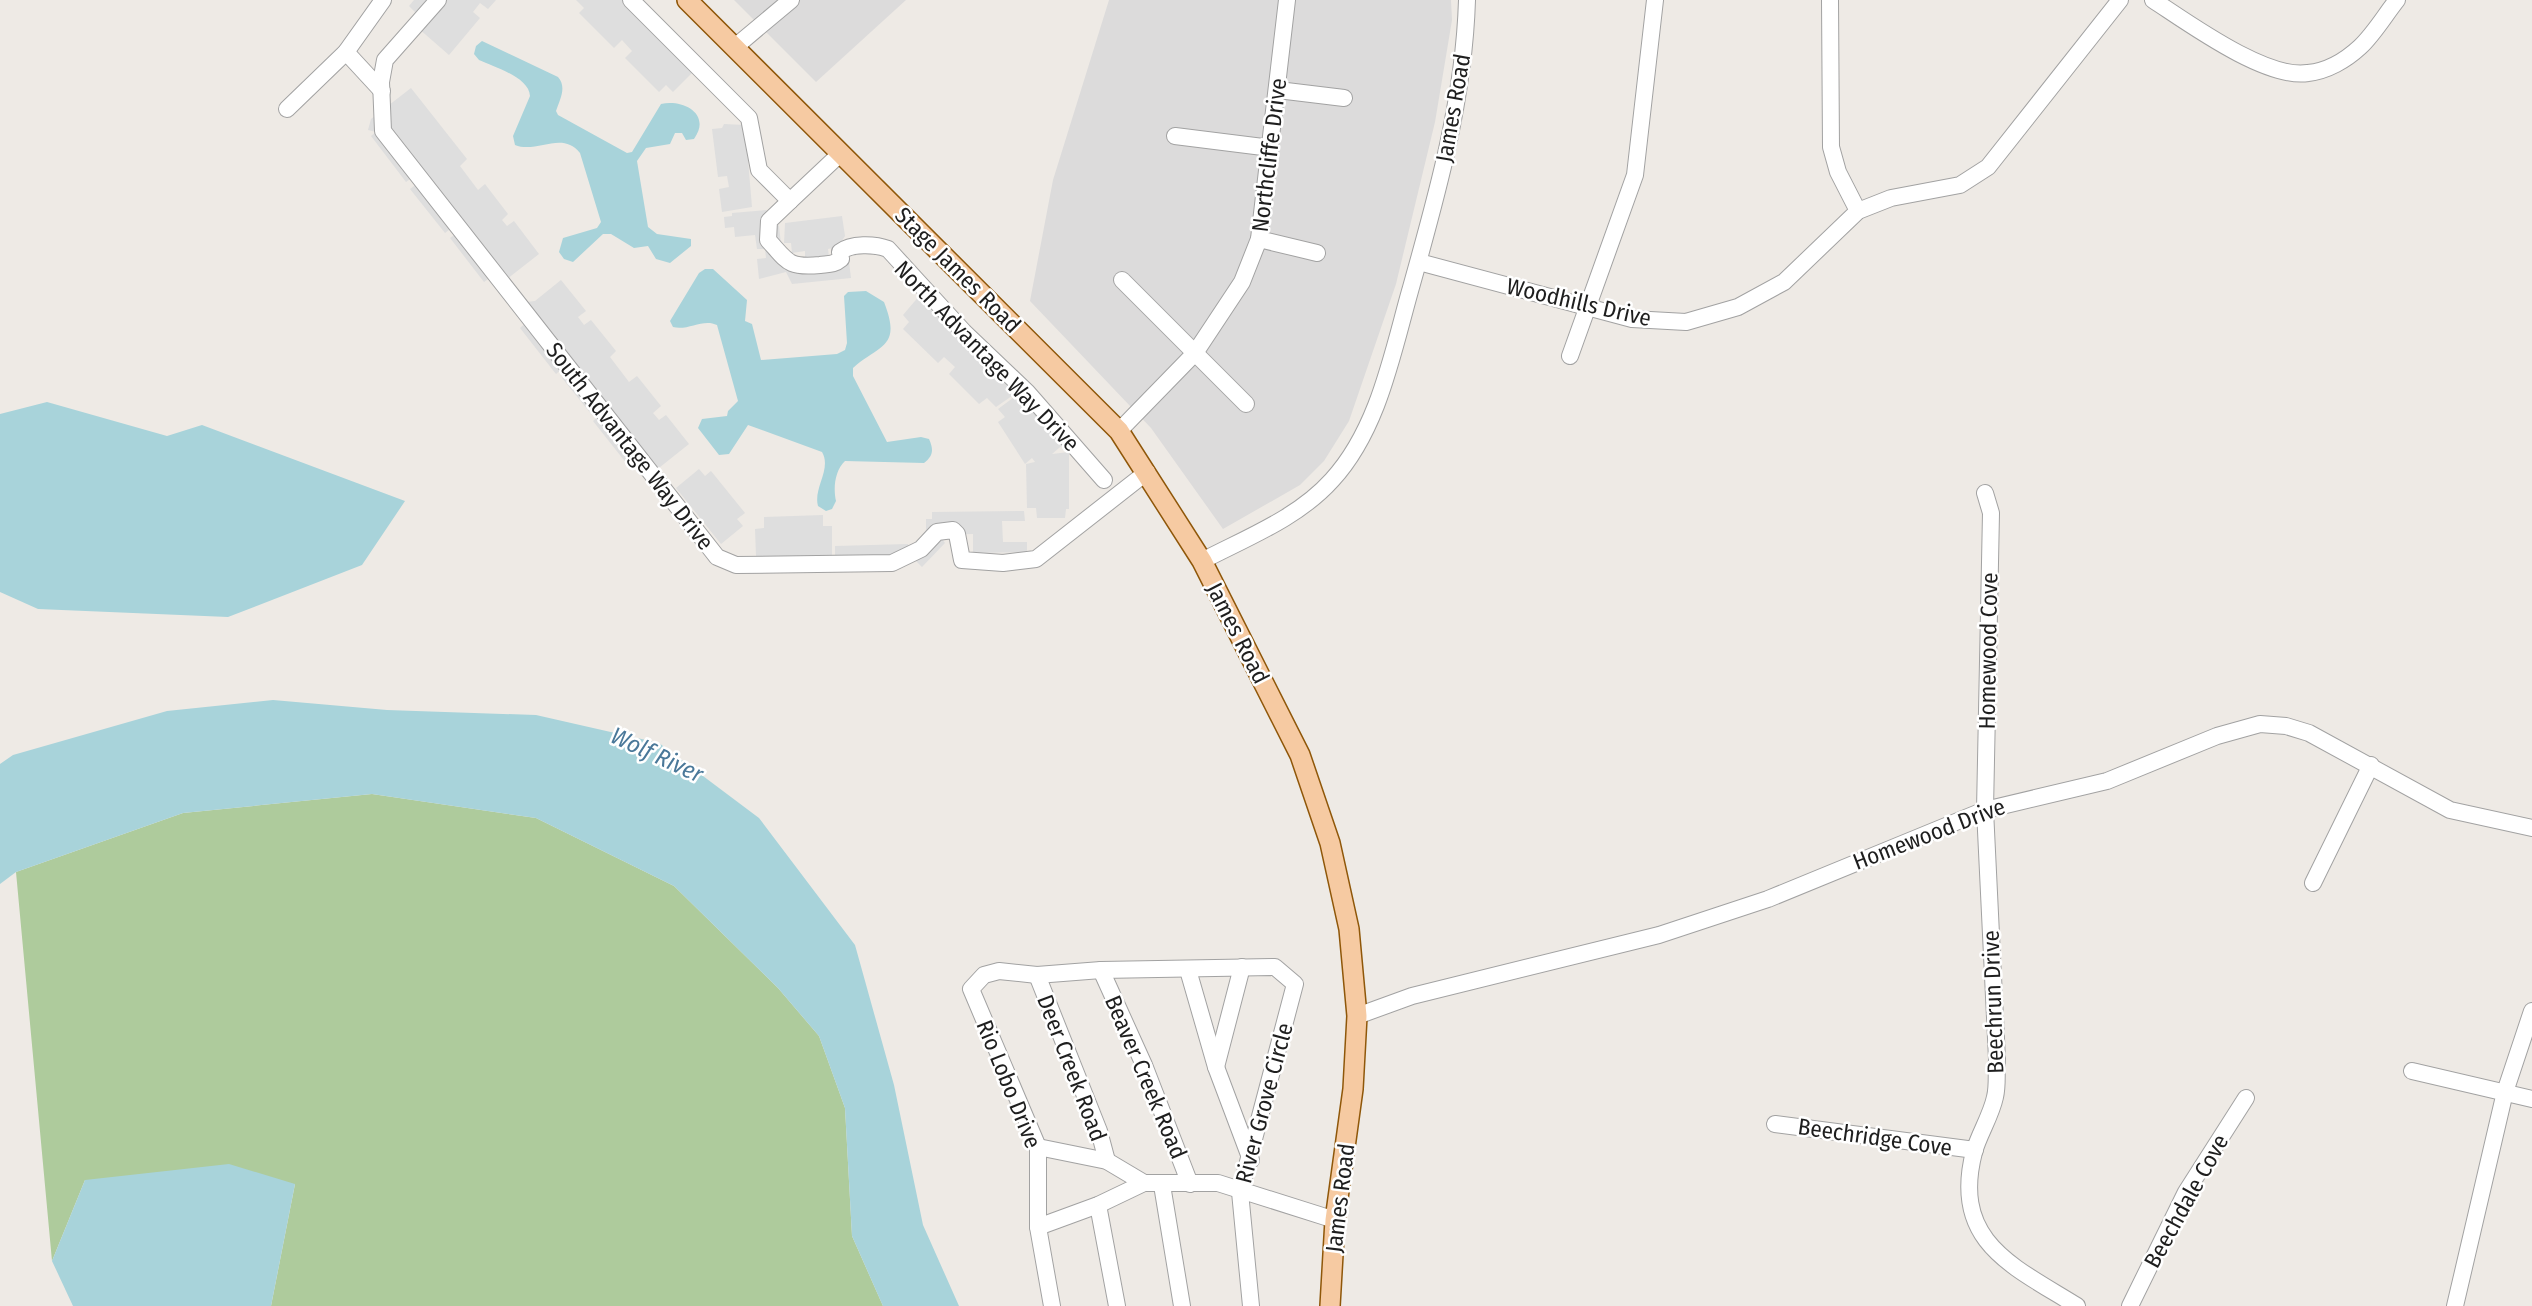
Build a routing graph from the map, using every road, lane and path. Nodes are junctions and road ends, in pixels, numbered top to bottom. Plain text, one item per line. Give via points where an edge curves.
1 (383, 0) edge
2 (438, 0) edge
3 (631, 0) edge
4 (687, 0) edge
5 (791, 0) edge
6 (1287, 0) edge
7 (1467, 0) edge
8 (1655, 0) edge
9 (1830, 0) edge
10 (2120, 0) edge
11 (2153, 0) edge
12 (2397, 0) edge
13 (735, 47) junction
14 (346, 52) junction
15 (382, 90) junction
16 (1278, 90) junction
17 (1345, 98) dead end
18 (287, 109) dead end
19 (1175, 136) dead end
20 (1271, 148) junction
21 (841, 153) junction
22 (790, 201) junction
23 (1858, 211) junction
24 (1259, 239) junction
25 (1317, 253) dead end
26 (1419, 262) junction
27 (1122, 280) dead end
28 (1587, 308) junction
29 (1195, 353) junction
30 (1570, 356) dead end
31 (1246, 404) dead end
32 (1119, 431) junction
33 (1147, 472) junction
34 (1104, 480) dead end
35 (1985, 493) dead end
36 (1202, 561) junction
37 (2371, 765) junction
38 (1985, 810) junction
39 (2532, 828) edge
40 (2313, 883) dead end
41 (1242, 968) junction
42 (1101, 970) junction
43 (1188, 970) junction
44 (1037, 975) junction
45 (2532, 1011) edge
46 (1357, 1016) junction
47 (1216, 1067) junction
48 (2412, 1071) dead end
49 (2505, 1091) junction
50 (2246, 1098) dead end
51 (2532, 1099) edge
52 (1775, 1124) dead end
53 (1038, 1147) junction
54 (1975, 1150) junction
55 (1251, 1160) junction
56 (1107, 1161) junction
57 (1144, 1183) junction
58 (1191, 1184) junction
59 (1162, 1185) junction
60 (1240, 1192) junction
61 (1098, 1205) junction
62 (1335, 1220) junction
63 (1038, 1227) junction
64 (1052, 1306) edge
65 (1117, 1306) edge
66 (1182, 1306) edge
67 (1251, 1306) edge
68 (1330, 1306) edge
69 (2077, 1306) edge
70 (2130, 1306) edge
71 (2455, 1306) edge

1 - 14 street
2 - 15 street, South Advantage Way Drive via 385,61
3 - 22 street via 749,118 759,170
4 - 13 main road, Stage James Road
5 - 13 street
6 - 16 street, Northcliffe Drive
7 - 26 street, James Road via 1450,140
8 - 28 street via 1635,175
9 - 23 street via 1830,147
10 - 23 street, Woodhills Drive via 1987,167 1960,185 1891,198
11 - 12 street via 2223,46 2282,70 2306,74 2336,65 2361,46
13 - 21 main road, Stage James Road
14 - 15 street
14 - 18 street
15 - 33 street, South Advantage Way Drive via 383,131 717,557 736,565 892,563 921,549 937,532 953,530 962,560 1036,559
16 - 17 street
16 - 20 street, Northcliffe Drive
19 - 20 street
20 - 24 street, Northcliffe Drive
21 - 22 street, North Advantage Way Drive
21 - 32 main road, Stage James Road
22 - 34 street, North Advantage Way Drive via 769,221 768,240 789,264 836,264 845,247 878,245 888,249 1027,392
23 - 28 street, Woodhills Drive via 1784,282 1738,307 1686,322 1632,319
24 - 25 street
24 - 29 street, Northcliffe Drive via 1242,282
26 - 28 street, Woodhills Drive
26 - 36 street, James Road via 1380,392 1346,464 1314,498 1280,521
27 - 29 street
28 - 30 street
29 - 31 street
29 - 32 street, Northcliffe Drive
32 - 33 main road, Stage James Road
33 - 36 main road, Stage James Road
35 - 38 street, Homewood Cove via 1991,513
36 - 46 main road, James Road via 1300,755 1330,843 1349,929
37 - 38 street, Homewood Drive via 2309,733 2260,724 2106,780
37 - 39 street, Homewood Drive via 2451,810
37 - 40 street
38 - 46 street, Homewood Drive via 1768,899 1659,935 1412,996
38 - 54 street, Beechrun Drive via 1996,1071 1995,1096
41 - 43 street
41 - 47 street
41 - 55 street, River Grove Circle via 1275,967 1295,984
42 - 43 street
42 - 44 street
42 - 58 street, Beaver Creek Road
43 - 47 street
44 - 53 street, Rio Lobo Drive via 999,971 984,975 971,989
44 - 56 street, Deer Creek Road
45 - 49 street
46 - 62 main road, James Road via 1353,1089
47 - 55 street
48 - 49 street
49 - 51 street
49 - 71 street
50 - 70 street, Beechdale Cove via 2186,1192
52 - 54 street, Beechridge Cove
53 - 56 street
53 - 63 street, Rio Lobo Drive
54 - 69 street, Beechrun Drive via 1968,1184 1976,1225 1998,1257
55 - 60 street, River Grove Circle
56 - 57 street
57 - 59 street
57 - 61 street
58 - 59 street
58 - 60 street via 1218,1183
59 - 66 street, Beaver Creek Road
60 - 62 street via 1268,1196
60 - 67 street, River Grove Circle
61 - 63 street
61 - 65 street
62 - 68 main road, James Road
63 - 64 street, Rio Lobo Drive

